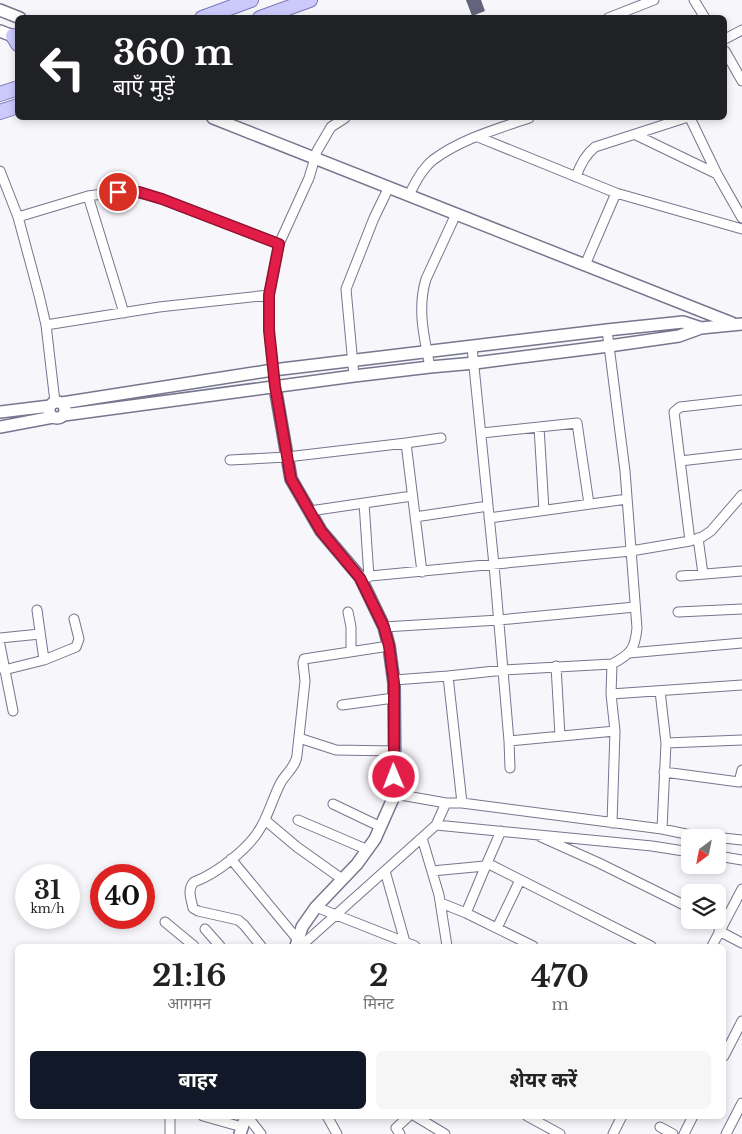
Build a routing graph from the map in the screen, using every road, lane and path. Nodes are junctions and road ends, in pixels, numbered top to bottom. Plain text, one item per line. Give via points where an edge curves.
1 (251, 0) edge
2 (310, 0) edge
3 (654, 0) edge
4 (698, 1) edge
5 (0, 10) edge
6 (210, 15) edge
7 (268, 15) edge
8 (616, 15) edge
9 (704, 15) edge
10 (15, 16) edge
11 (742, 30) edge
12 (727, 39) edge
13 (727, 54) edge
14 (742, 80) edge
15 (15, 89) edge
16 (0, 94) edge
17 (15, 107) edge
18 (0, 112) edge
19 (218, 120) edge
20 (342, 120) edge
21 (521, 120) edge
22 (679, 120) edge
23 (691, 120) edge
24 (636, 134) junction
25 (478, 137) junction
26 (316, 158) junction
27 (0, 171) edge
28 (717, 174) junction
29 (576, 177) junction
30 (389, 187) junction
31 (616, 193) junction
32 (409, 195) junction
33 (88, 196) junction
34 (456, 214) junction
35 (18, 217) junction
36 (742, 218) edge
37 (742, 229) edge
38 (279, 244) junction
39 (585, 265) junction
40 (269, 295) junction
41 (124, 313) junction
42 (739, 324) edge
43 (46, 325) junction
44 (701, 328) junction
45 (607, 330) junction
46 (533, 339) junction
47 (609, 346) junction
48 (472, 347) junction
49 (427, 352) junction
50 (536, 356) junction
51 (352, 360) junction
52 (475, 364) junction
53 (430, 367) junction
54 (273, 370) junction
55 (354, 376) junction
56 (275, 386) junction
57 (742, 400) edge
58 (57, 409) junction
59 (0, 412) edge
60 (0, 427) edge
61 (539, 427) junction
62 (482, 433) junction
63 (441, 438) dead end
64 (406, 443) junction
65 (742, 454) edge
66 (287, 457) junction
67 (230, 460) dead end
68 (680, 461) junction
69 (742, 495) edge
70 (412, 496) junction
71 (627, 499) junction
72 (364, 503) junction
73 (588, 504) junction
74 (488, 506) junction
75 (544, 510) junction
76 (310, 512) junction
77 (415, 517) junction
78 (490, 518) junction
79 (694, 540) junction
80 (631, 551) junction
81 (494, 565) junction
82 (742, 571) edge
83 (422, 572) junction
84 (702, 574) junction
85 (681, 576) dead end
86 (364, 577) junction
87 (635, 607) junction
88 (742, 609) edge
89 (37, 610) dead end
90 (348, 612) dead end
91 (678, 612) dead end
92 (74, 619) dead end
93 (499, 620) junction
94 (384, 627) junction
95 (40, 634) junction
96 (0, 638) edge
97 (742, 643) edge
98 (0, 646) edge
99 (389, 646) junction
100 (351, 651) junction
101 (629, 653) junction
102 (44, 660) junction
103 (612, 664) junction
104 (556, 666) junction
105 (4, 670) junction
106 (504, 670) junction
107 (448, 676) junction
108 (394, 680) junction
109 (742, 685) edge
110 (660, 690) junction
111 (611, 694) junction
112 (394, 698) junction
113 (342, 705) dead end
114 (13, 712) dead end
115 (615, 731) junction
116 (560, 736) junction
117 (299, 738) junction
118 (742, 740) edge
119 (509, 741) junction
120 (666, 743) junction
121 (394, 750) junction
122 (510, 768) dead end
123 (742, 770) edge
124 (664, 772) junction
125 (741, 782) edge
126 (395, 794) junction
127 (446, 803) junction
128 (462, 803) junction
129 (333, 804) dead end
130 (265, 820) junction
131 (298, 820) dead end
132 (612, 824) junction
133 (436, 825) junction
134 (381, 827) junction
135 (662, 830) junction
136 (501, 831) junction
137 (536, 835) junction
138 (422, 838) junction
139 (742, 840) edge
140 (368, 850) junction
141 (681, 851) edge
142 (726, 857) edge
143 (231, 859) junction
144 (742, 860) edge
145 (486, 864) junction
146 (385, 871) junction
147 (432, 871) junction
148 (342, 879) junction
149 (520, 880) junction
150 (742, 889) edge
151 (441, 903) junction
152 (681, 904) edge
153 (316, 907) junction
154 (466, 913) junction
155 (336, 915) junction
156 (726, 919) edge
157 (165, 922) dead end
158 (497, 928) junction
159 (205, 929) dead end
160 (720, 929) edge
161 (722, 929) edge
162 (405, 942) junction
163 (742, 942) edge
164 (192, 944) edge
165 (218, 944) edge
166 (258, 944) edge
167 (298, 944) edge
168 (410, 944) edge
169 (447, 944) edge
170 (529, 944) edge
171 (647, 944) edge
172 (713, 944) edge
173 (742, 1022) edge
174 (726, 1052) edge
175 (742, 1103) edge
176 (170, 1119) edge
177 (221, 1119) edge
178 (329, 1119) edge
179 (406, 1119) edge
180 (420, 1119) edge
181 (532, 1119) edge
182 (621, 1119) edge
183 (692, 1119) edge
184 (244, 1123) edge
185 (660, 1127) dead end
186 (170, 1134) edge
187 (261, 1134) edge
188 (337, 1134) edge
189 (400, 1134) edge
190 (445, 1134) edge
191 (560, 1134) edge
192 (614, 1134) edge
193 (673, 1134) edge
194 (684, 1134) edge
195 (726, 1134) edge

1 - 6 main road
2 - 7 main road
3 - 8 street
4 - 9 street
5 - 10 street
11 - 12 street
13 - 14 street
15 - 16 main road
17 - 18 main road
19 - 26 street
20 - 26 street via 331,127
21 - 25 street
22 - 24 street
23 - 28 street
24 - 28 street
24 - 29 street via 596,147 582,161
25 - 29 street
25 - 32 street via 432,161
26 - 30 street
26 - 38 street
27 - 35 street
28 - 36 street
29 - 31 street
30 - 32 street
30 - 51 street via 346,289
31 - 37 street
31 - 39 street
32 - 34 street
33 - 35 street
33 - 38 street via 139,192
33 - 41 street
34 - 39 street
34 - 49 street via 423,290 421,320
35 - 43 street
38 - 40 street
39 - 42 street
40 - 41 street
40 - 54 street
41 - 43 street
42 - 44 street
43 - 58 street
44 - 45 street via 683,322
44 - 47 street via 679,336
45 - 46 street
45 - 47 street
46 - 48 street
46 - 50 street
47 - 50 street
47 - 71 street
48 - 49 street
48 - 52 street
49 - 51 street
49 - 53 street
50 - 52 street
51 - 54 street
51 - 55 street
52 - 53 street
52 - 62 street
53 - 55 street
54 - 56 street
54 - 58 street
55 - 56 street
56 - 58 street
56 - 66 street
57 - 68 street via 676,410
58 - 59 street
58 - 60 street
61 - 62 street
61 - 73 street via 577,424
61 - 75 street
62 - 74 street
63 - 64 street
64 - 66 street
64 - 70 street
65 - 68 street
66 - 67 street
66 - 76 street via 291,479
68 - 79 street
69 - 79 street via 711,531
70 - 72 street
70 - 77 street
71 - 73 street
71 - 80 street
72 - 76 street
72 - 86 street
73 - 75 street
74 - 77 street
74 - 78 street
75 - 78 street
76 - 86 street via 321,531
77 - 83 street
78 - 81 street
79 - 80 street
79 - 84 street
80 - 81 street
80 - 87 street
81 - 83 street
81 - 93 street
82 - 84 street
83 - 86 street
84 - 85 street
86 - 94 street
87 - 93 street
87 - 101 street via 637,628 635,643
88 - 91 street
89 - 95 street
90 - 100 street
92 - 102 street via 79,639 76,647
93 - 94 street
93 - 106 street
94 - 99 street
95 - 96 street
95 - 102 street
97 - 101 street
98 - 105 street
99 - 100 street
99 - 108 street
100 - 117 street via 304,659
101 - 103 street
102 - 105 street
103 - 104 street
103 - 111 street
104 - 106 street
104 - 116 street
105 - 114 street
106 - 107 street
106 - 119 street
107 - 108 street
107 - 128 street
108 - 112 street
109 - 110 street
110 - 111 street
110 - 120 street
111 - 115 street
112 - 113 street
112 - 121 street
115 - 116 street
115 - 132 street
116 - 119 street
117 - 121 street via 336,750
117 - 130 street via 297,760 281,782
118 - 120 street
119 - 122 street
120 - 124 street
121 - 126 street
123 - 125 street
124 - 125 street
124 - 135 street
126 - 127 street
126 - 134 street
127 - 128 street
127 - 133 street
128 - 132 street
129 - 134 street
130 - 143 street via 255,836
130 - 148 street via 296,847
131 - 140 street
132 - 135 street
133 - 136 street
133 - 138 street
134 - 140 street
135 - 139 street
136 - 137 street
136 - 145 street
137 - 141 street
137 - 152 street
138 - 146 street
138 - 147 street
140 - 148 street
142 - 144 street
143 - 166 street via 191,885 193,908 238,920
143 - 167 street
145 - 147 street
145 - 149 street
145 - 154 street
146 - 155 street
146 - 162 street
147 - 151 street
148 - 153 street
149 - 158 street
149 - 171 street
150 - 156 street
151 - 154 street
151 - 169 street
153 - 155 street
153 - 167 street via 302,926
154 - 158 street
155 - 162 street
155 - 167 street
157 - 164 street
158 - 170 street
159 - 165 street
160 - 172 street
161 - 163 street
162 - 168 street
173 - 174 street
175 - 195 street
176 - 186 street
177 - 184 street
178 - 188 street
179 - 189 street via 396,1128
180 - 190 street
181 - 191 street
182 - 192 street
183 - 194 street
184 - 187 street
185 - 193 street

